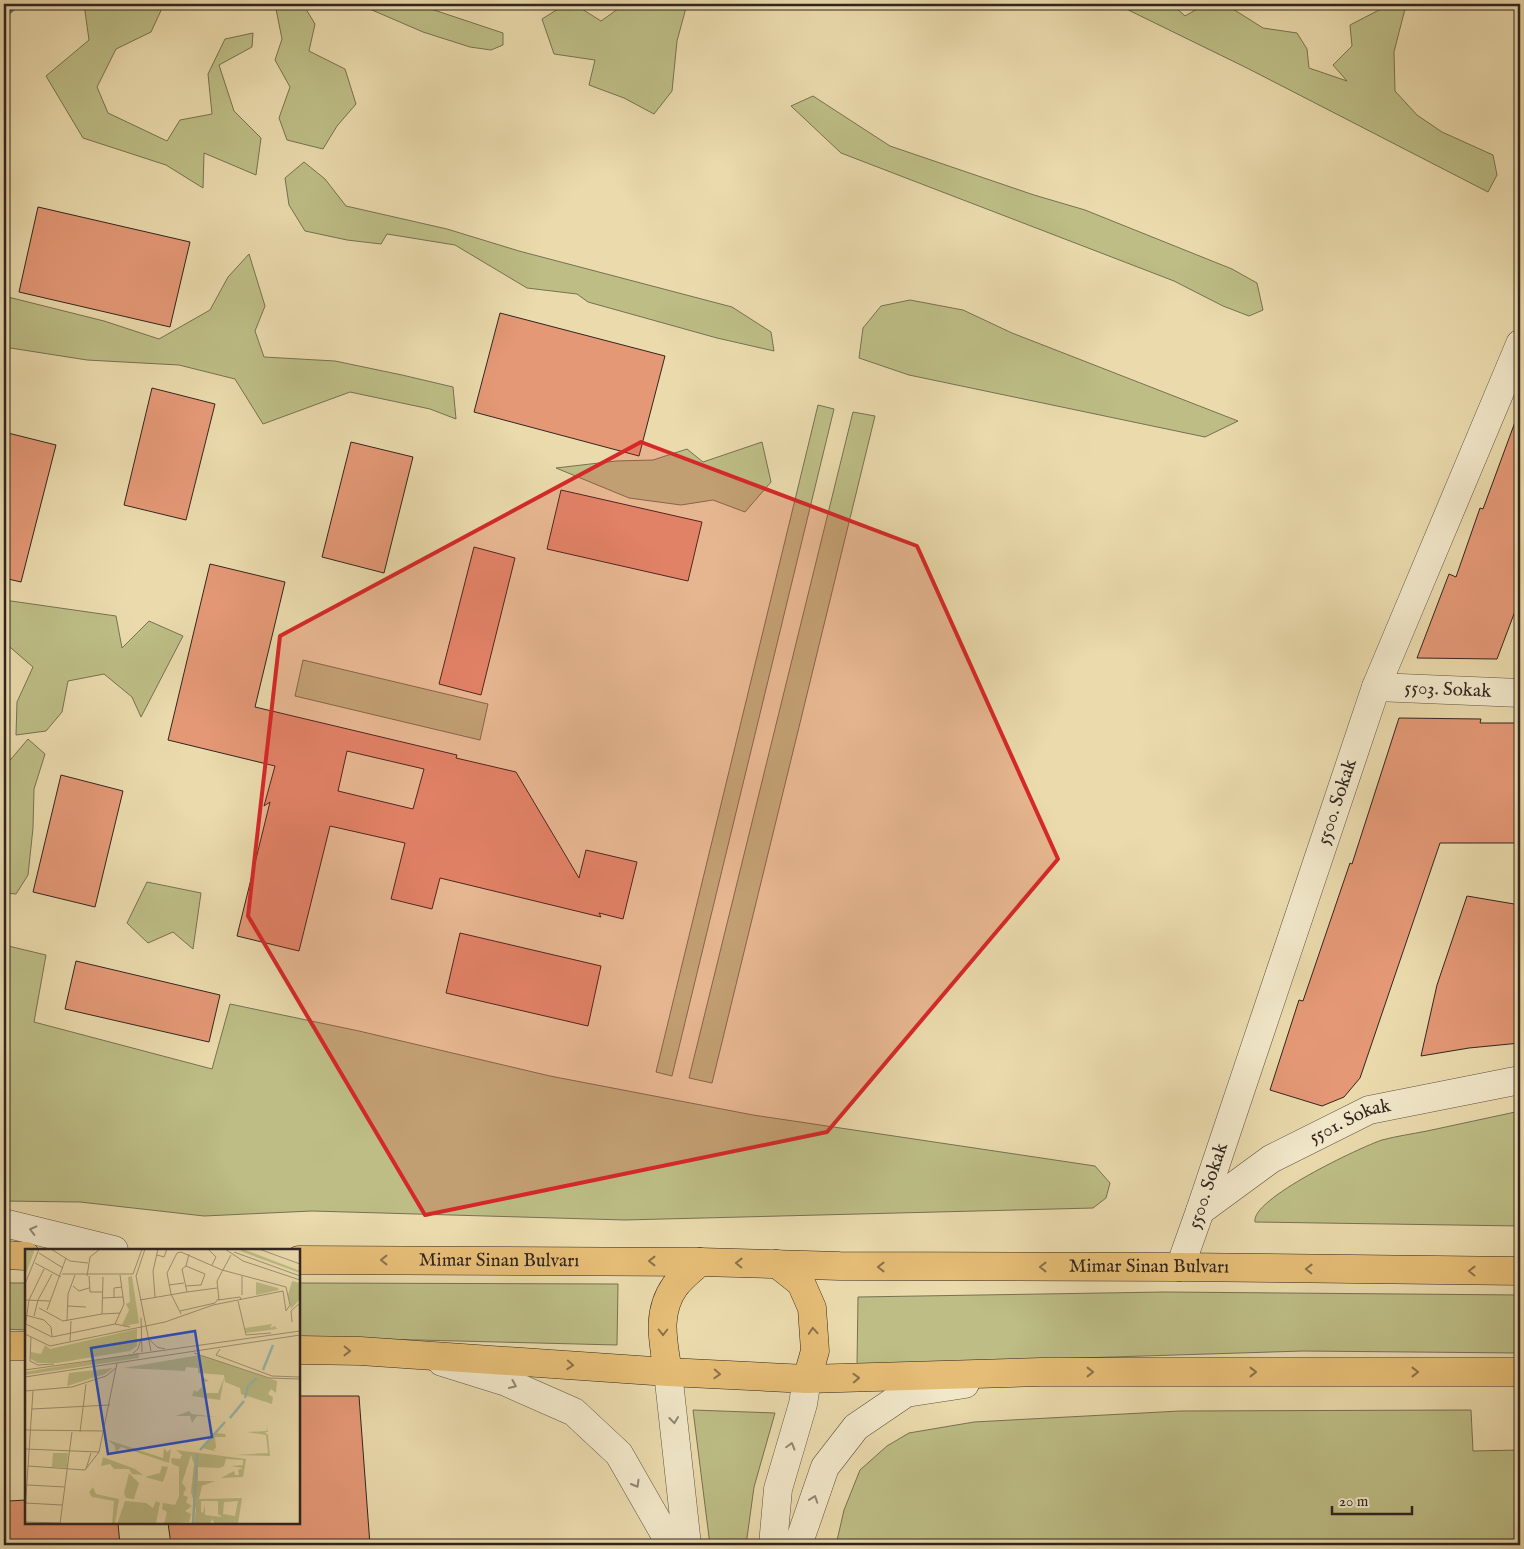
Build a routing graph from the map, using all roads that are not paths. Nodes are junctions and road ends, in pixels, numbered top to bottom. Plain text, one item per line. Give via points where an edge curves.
1 (1520, 344) edge
2 (1376, 687) junction
3 (1520, 693) edge
4 (1520, 1080) edge
5 (1200, 1211) junction
6 (4, 1223) edge
7 (110, 1249) edge
8 (4, 1255) edge
9 (25, 1256) edge
10 (300, 1260) edge
11 (700, 1262) junction
12 (777, 1264) junction
13 (1180, 1267) junction
14 (1520, 1271) edge
15 (4, 1346) edge
16 (25, 1346) edge
17 (300, 1350) edge
18 (416, 1354) junction
19 (668, 1372) junction
20 (1041, 1372) junction
21 (1520, 1372) edge
22 (807, 1379) junction
23 (671, 1545) edge
24 (687, 1545) edge
25 (773, 1545) edge
26 (798, 1545) edge

1 - 2 street, 5500. Sokak
2 - 3 street, 5503. Sokak
2 - 5 street, 5500. Sokak
4 - 5 street, 5501. Sokak via 1369,1110 1271,1159
5 - 13 street, 5500. Sokak
7 -> 6 street
8 - 9 highway
11 -> 10 highway, Mimar Sinan Bulvarı
12 -> 11 highway
11 -> 19 highway via 676,1285 663,1308 662,1338
13 -> 12 highway, Mimar Sinan Bulvarı
22 -> 12 highway via 815,1351 812,1308 801,1283
14 -> 13 highway, Mimar Sinan Bulvarı
15 - 16 highway
17 -> 18 highway
18 -> 19 highway
18 -> 23 street via 506,1382 574,1412 619,1454
19 -> 22 highway
19 -> 24 street
20 -> 21 highway
22 -> 20 highway
26 -> 20 street via 825,1467 856,1427 906,1393
25 -> 22 street via 778,1489 803,1404

